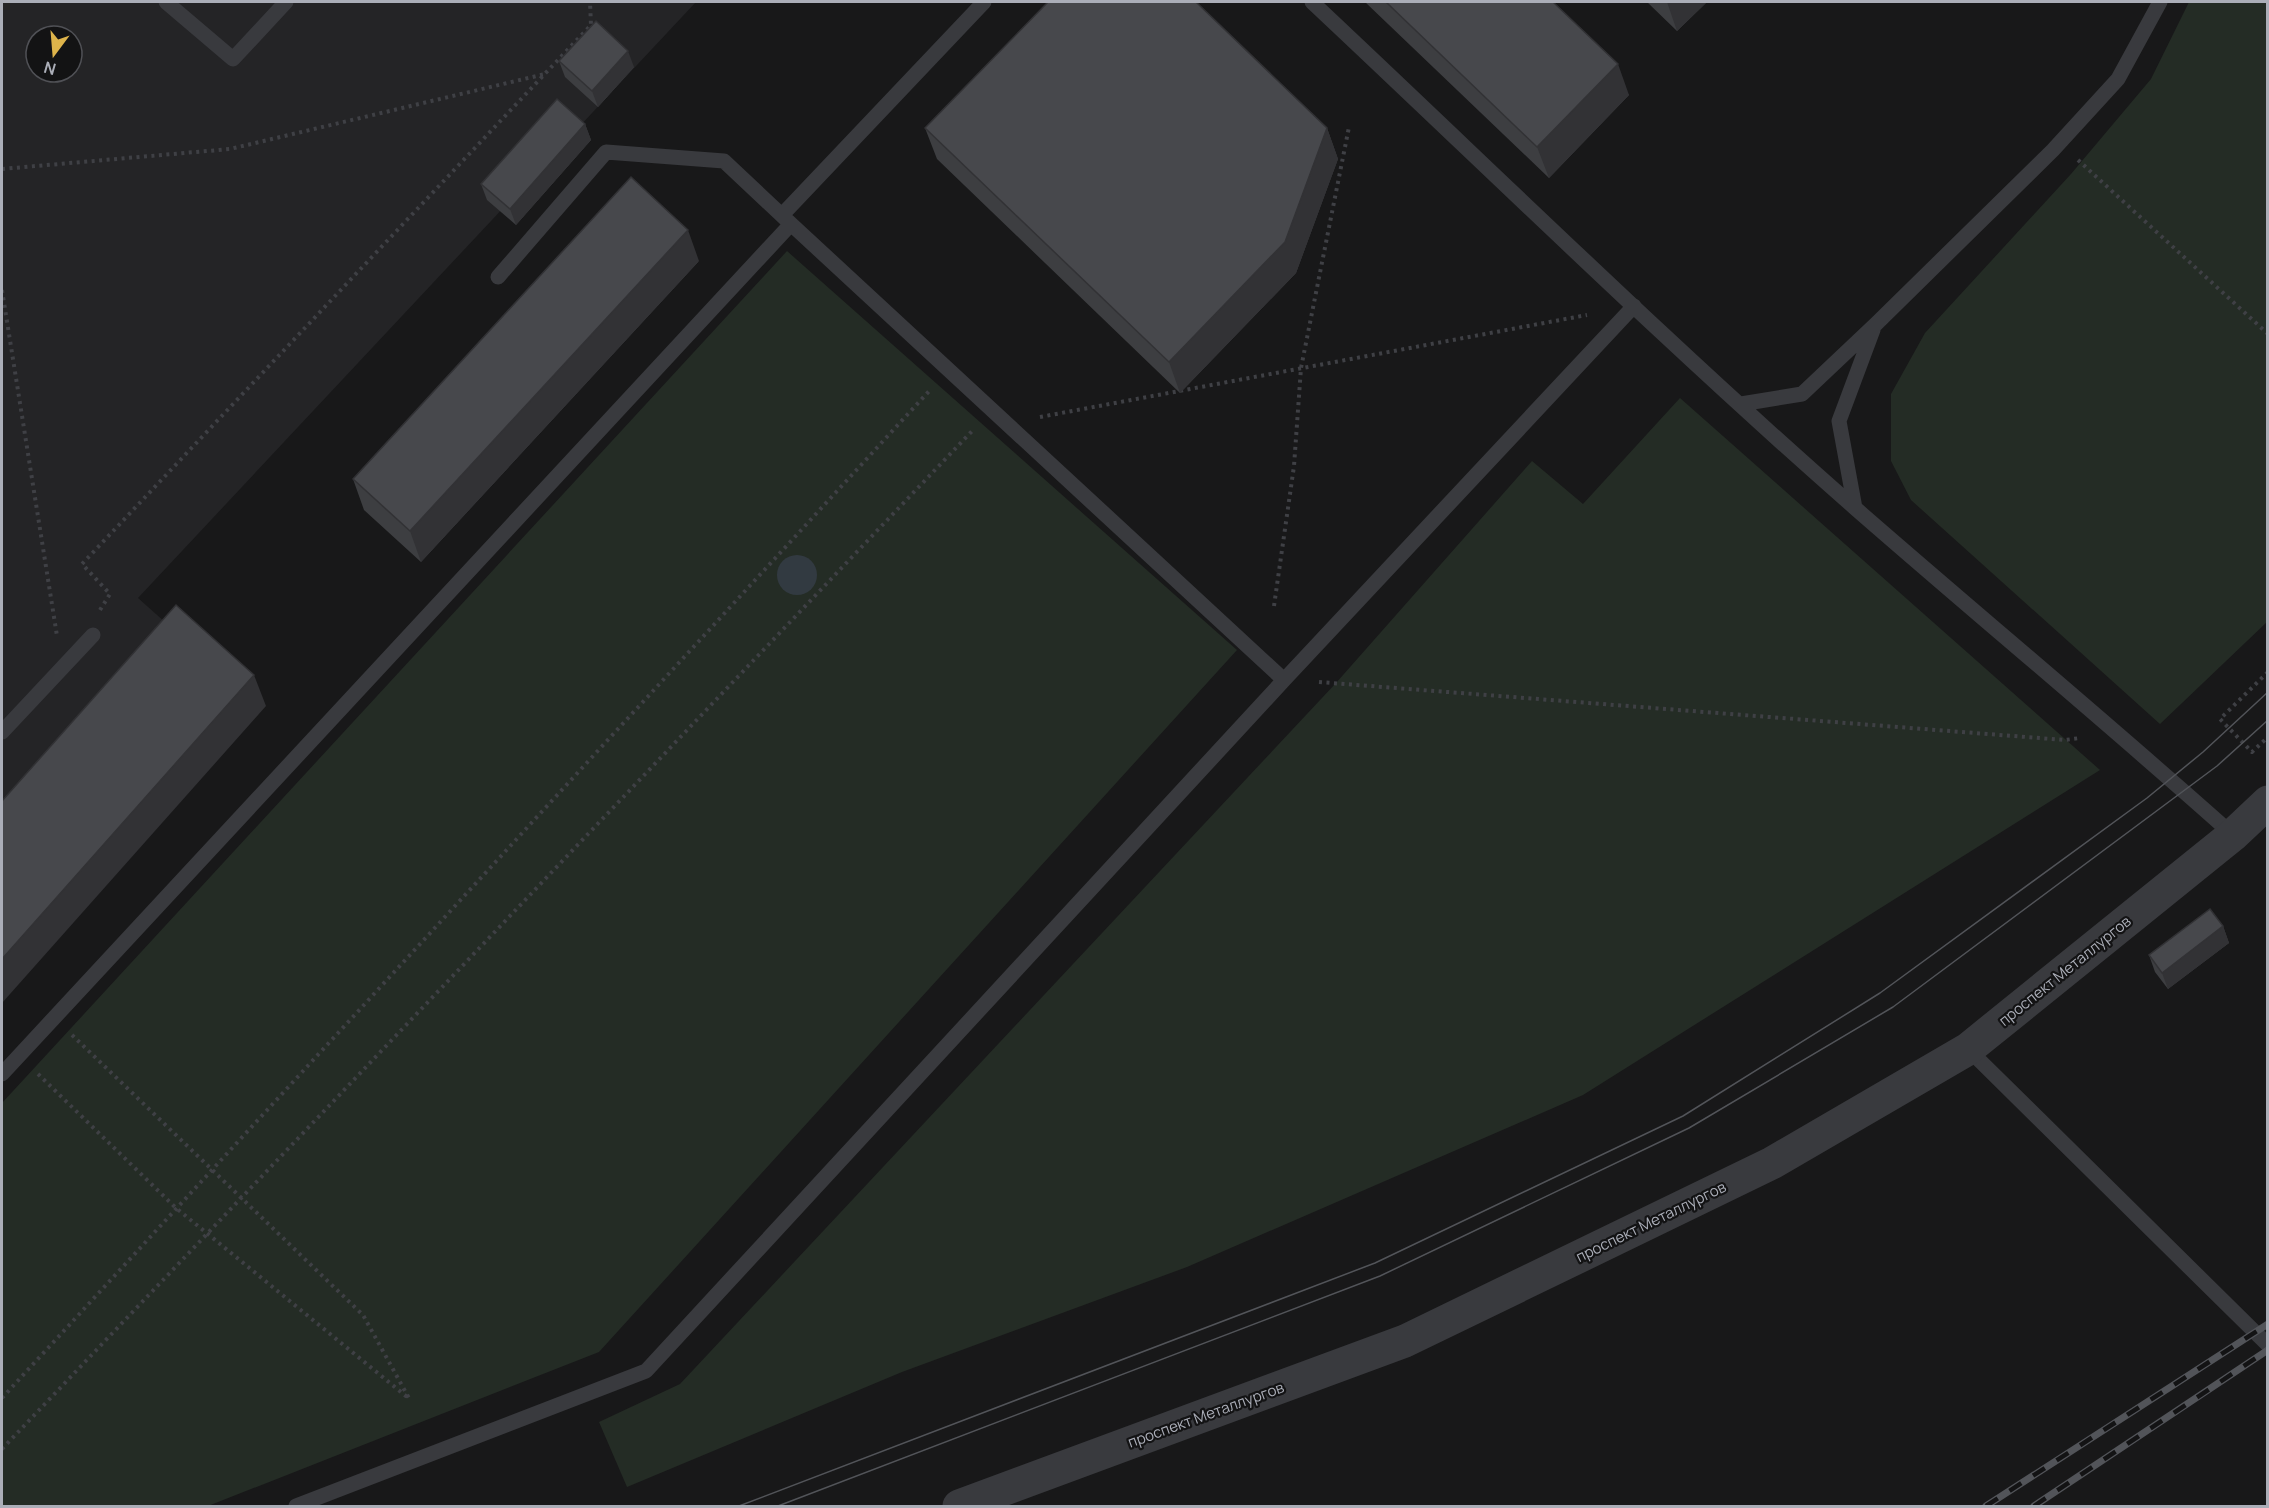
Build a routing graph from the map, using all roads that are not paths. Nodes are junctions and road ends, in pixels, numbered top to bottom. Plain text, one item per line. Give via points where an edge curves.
1 (166, 2) edge
2 (286, 2) edge
3 (984, 2) edge
4 (1312, 2) edge
5 (2160, 2) edge
6 (786, 219) junction
7 (498, 277) dead end
8 (1634, 306) junction
9 (1876, 324) junction
10 (1741, 404) junction
11 (1855, 507) junction
12 (93, 635) dead end
13 (1284, 680) junction
14 (2, 732) edge
15 (2268, 802) edge
16 (2233, 835) junction
17 (1968, 1049) junction
18 (2, 1074) edge
19 (2268, 1345) edge
20 (296, 1506) edge
21 (959, 1506) edge

1 - 2 lane via 233,59
3 - 6 lane
4 - 8 lane
5 - 9 lane via 2118,79 2060,143
6 - 7 lane via 724,161 606,152
6 - 13 lane
6 - 18 lane
8 - 10 lane
8 - 13 lane
9 - 10 lane via 1802,394
9 - 11 lane via 1839,421
10 - 11 lane
11 - 16 lane
12 - 14 lane
13 - 20 lane via 646,1371
15 - 16 street, проспект Металлургов
16 - 17 street, проспект Металлургов
17 - 19 lane
17 - 21 street, проспект Металлургов via 1772,1163 1405,1341

